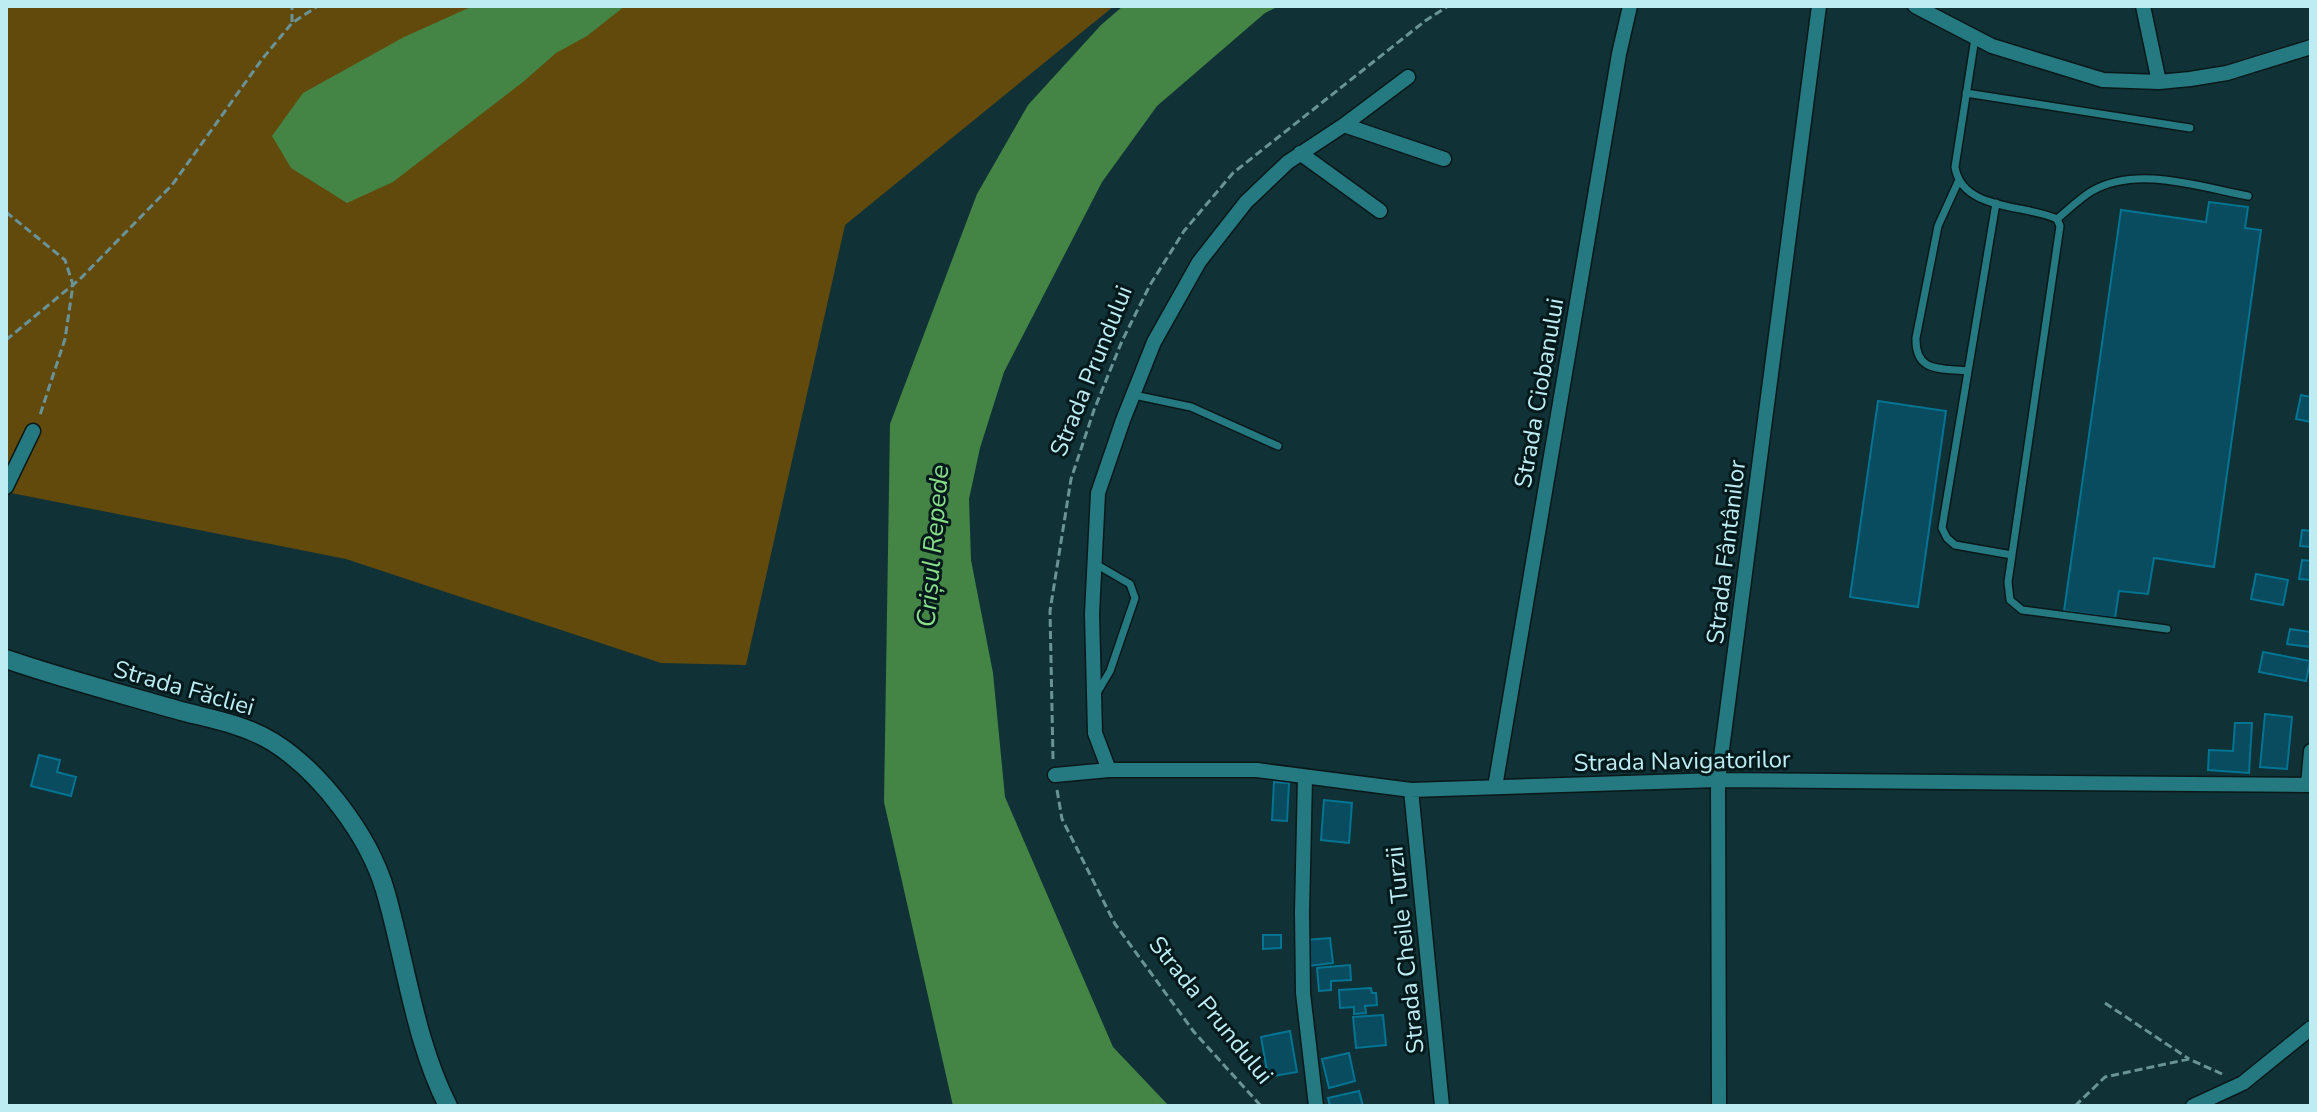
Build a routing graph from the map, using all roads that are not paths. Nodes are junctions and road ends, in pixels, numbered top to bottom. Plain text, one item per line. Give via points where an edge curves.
1 (1630, 6) edge
2 (1819, 6) edge
3 (1915, 6) edge
4 (2143, 6) edge
5 (1975, 38) junction
6 (2311, 47) edge
7 (1408, 77) dead end
8 (2159, 82) junction
9 (1966, 93) junction
10 (1344, 125) junction
11 (2190, 128) dead end
12 (1300, 153) junction
13 (1444, 159) dead end
14 (1958, 182) junction
15 (2248, 196) dead end
16 (1996, 203) junction
17 (1380, 211) dead end
18 (2057, 219) junction
19 (1968, 371) junction
20 (1133, 395) junction
21 (33, 431) road end
22 (1278, 446) dead end
23 (6, 487) edge
24 (2012, 555) junction
25 (1094, 563) junction
26 (2167, 629) dead end
27 (6, 659) edge
28 (1096, 695) junction
29 (2311, 751) edge
30 (1109, 770) junction
31 (1055, 775) road end
32 (1305, 778) junction
33 (1718, 780) junction
34 (2310, 785) edge
35 (1495, 787) junction
36 (1411, 790) junction
37 (2311, 1028) edge
38 (448, 1106) edge
39 (1316, 1106) edge
40 (1442, 1106) edge
41 (1719, 1106) edge
42 (2193, 1106) edge

1 - 35 street, Strada Ciobanului
2 - 33 street, Strada Fântânilor
3 - 5 street
4 - 8 street
5 - 8 street via 2103,80
5 - 9 lane
6 - 8 street via 2227,73
7 - 10 street, Strada Prundului
9 - 11 lane
9 - 14 lane via 1955,167
10 - 12 street, Strada Prundului
10 - 13 street
12 - 17 street
12 - 20 street, Strada Prundului via 1246,202 1199,262 1154,342
14 - 16 lane
14 - 19 lane via 1938,226 1916,353 1920,362 1933,368
15 - 18 lane via 2161,180 2123,180 2093,191
16 - 18 lane
16 - 19 lane
18 - 24 lane
19 - 24 lane via 1942,528 1955,545
20 - 22 lane via 1191,407
20 - 25 street, Strada Prundului via 1098,493
21 - 23 street
24 - 26 lane via 2010,600 2022,610
25 - 28 street, Strada Prundului
25 - 28 lane via 1130,584 1135,598 1110,671
27 - 38 street, Strada Făcliei via 244,728 301,761 362,838 384,887 427,1056
28 - 30 street, Strada Prundului via 1095,733
29 - 34 street
30 - 31 street, Strada Navigatorilor
30 - 32 street, Strada Navigatorilor via 1257,770
32 - 36 street, Strada Navigatorilor
32 - 39 street via 1303,993
33 - 34 street, Strada Navigatorilor
33 - 35 street, Strada Navigatorilor
33 - 41 street, Strada Fântânilor
35 - 36 street, Strada Navigatorilor
36 - 40 street, Strada Cheile Turzii
37 - 42 street via 2243,1083

